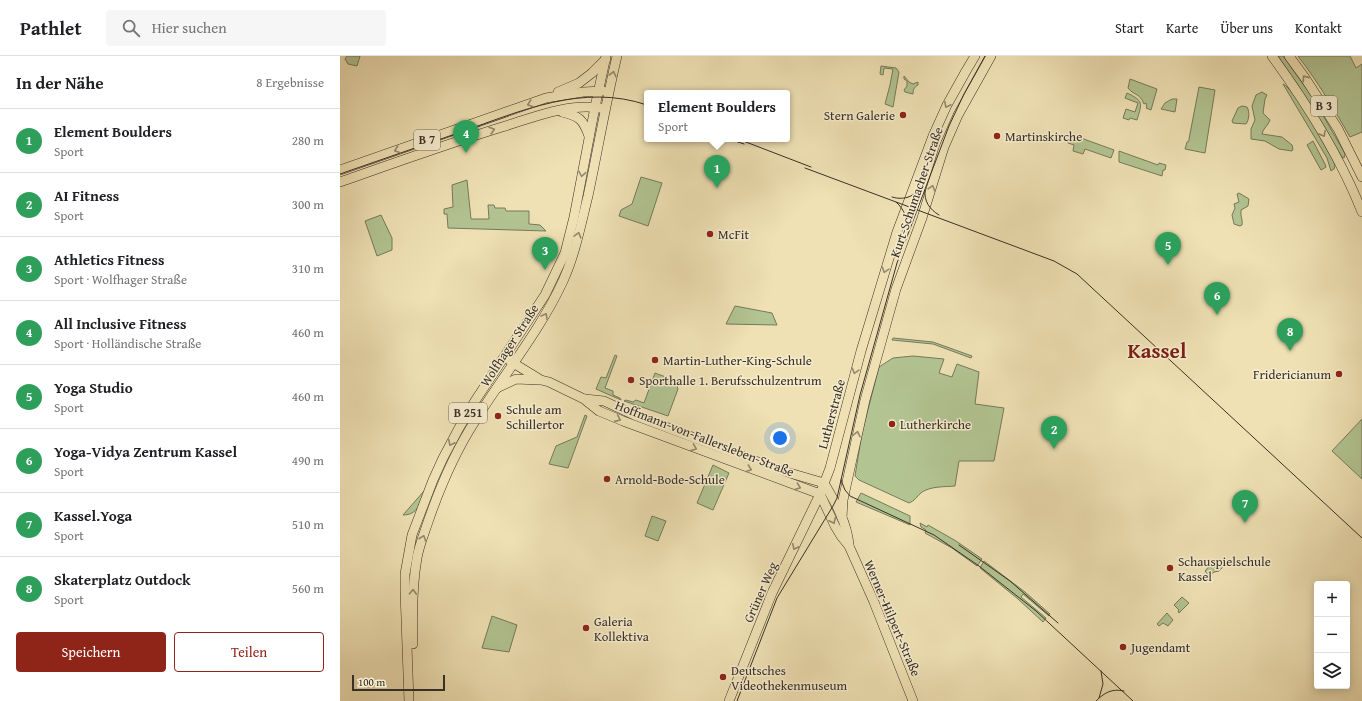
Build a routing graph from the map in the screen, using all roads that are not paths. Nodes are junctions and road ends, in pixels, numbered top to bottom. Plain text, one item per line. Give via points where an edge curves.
1 (617, 56) edge
2 (975, 56) edge
3 (991, 56) edge
4 (1272, 56) edge
5 (1289, 56) edge
6 (606, 57) edge
7 (598, 91) junction
8 (609, 91) junction
9 (546, 98) junction
10 (594, 107) junction
11 (605, 108) junction
12 (558, 111) junction
13 (589, 136) junction
14 (1354, 160) junction
15 (1342, 168) junction
16 (340, 170) edge
17 (1362, 177) edge
18 (340, 182) edge
19 (1362, 212) edge
20 (865, 339) joint
21 (511, 359) junction
22 (545, 381) junction
23 (496, 389) junction
24 (584, 399) junction
25 (824, 483) junction
26 (820, 494) junction
27 (844, 500) joint
28 (842, 518) junction
29 (849, 546) junction
30 (409, 701) edge
31 (415, 701) edge
32 (729, 701) edge
33 (913, 701) edge

8 -> 1 main road, Wolfhager Straße
2 -> 20 main road, Kurt-Schumacher-Straße via 947,105 933,136 897,232
27 -> 3 main road, Kurt-Schumacher-Straße via 865,400 896,289 944,147 958,114
4 -> 15 main road, B 3 via 1318,125
14 -> 5 main road, B 3 via 1338,129
6 - 7 main road, B 251
6 - 9 main road, B 7 via 579,83
7 - 8 main road
7 - 9 main road
7 - 10 main road, B 251
8 - 11 main road, Wolfhager Straße
9 -> 16 main road, B 7
10 - 11 main road, B 7
10 - 12 main road, B 7
10 - 13 main road, Wolfhager Straße / B 251
21 -> 11 main road, Wolfhager Straße / B 251 via 544,318 564,280 583,216
12 - 13 main road via 579,117
18 -> 12 main road, B 7 via 450,144
13 -> 21 main road, Wolfhager Straße / B 251 via 565,253
14 - 15 main road
14 - 17 main road, B 3
15 - 19 main road, B 3
20 -> 25 main road, Lutherstraße
21 - 22 main road, Hoffmann-von-Fallersleben-Straße
21 - 23 main road, Wolfhager Straße / B 251
21 -> 30 main road, Wolfhager Straße / B 251 via 499,363 458,428 433,480 412,535 405,574
22 - 23 main road via 516,379
22 - 24 main road, Hoffmann-von-Fallersleben-Straße
31 -> 23 main road, Wolfhager Straße / B 251 via 412,604 417,556 448,471 474,422
24 - 25 main road, Hoffmann-von-Fallersleben-Straße via 604,401 776,469
24 -> 26 main road, Hoffmann-von-Fallersleben-Straße via 599,411 623,422
25 - 26 main road, Lutherstraße
25 - 28 main road, Werner-Hilpert-Straße
26 -> 29 main road, Werner-Hilpert-Straße via 838,531
26 -> 32 main road, Grüner Weg via 772,593
27 - 28 main road, Werner-Hilpert-Straße
28 - 29 main road, Werner-Hilpert-Straße
29 - 33 main road, Werner-Hilpert-Straße

